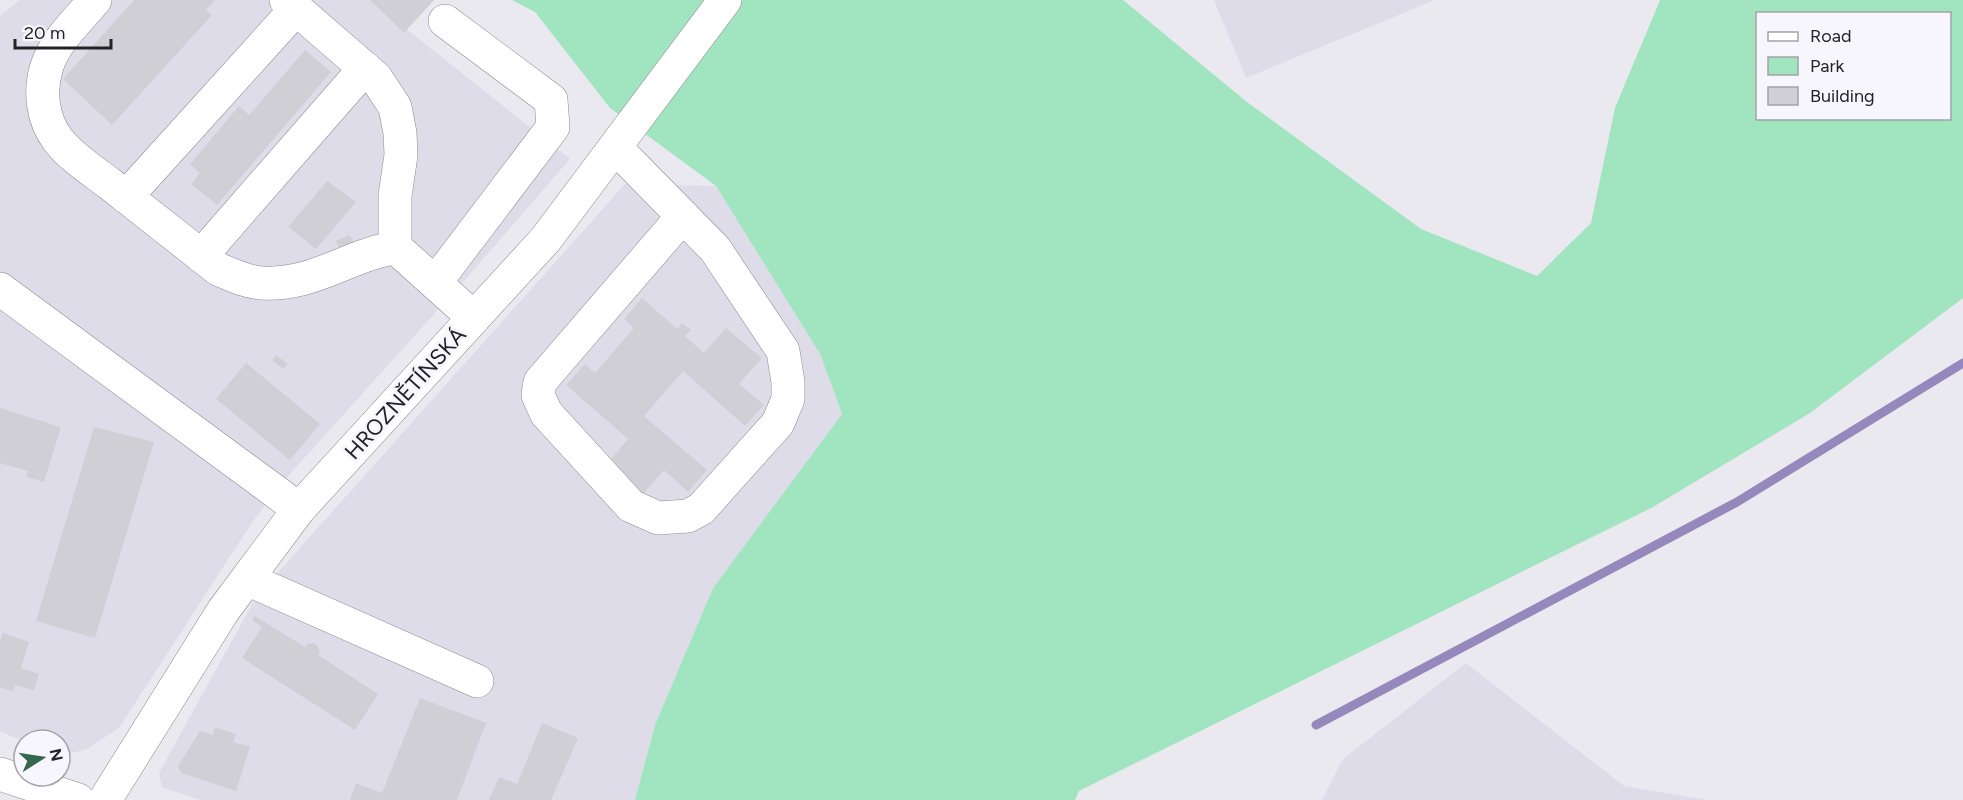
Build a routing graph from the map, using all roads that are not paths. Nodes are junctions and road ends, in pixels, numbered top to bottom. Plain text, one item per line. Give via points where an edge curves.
1 (95, 0) edge
2 (725, 0) edge
3 (291, 5) edge
4 (445, 21) dead end
5 (365, 68) junction
6 (615, 147) junction
7 (126, 197) junction
8 (683, 216) junction
9 (395, 247) junction
10 (201, 256) junction
11 (435, 283) junction
12 (0, 289) edge
13 (474, 318) junction
14 (299, 508) junction
15 (247, 579) junction
16 (477, 681) dead end
17 (0, 774) edge
18 (78, 800) edge
19 (105, 800) edge

1 - 7 street via 62,39 47,65 43,107 58,141
2 - 6 street, HROZNĚTÍNSKÁ
3 - 5 street
3 - 7 street
4 - 11 street via 550,100 553,127
5 - 9 street via 395,107 400,133
5 - 10 street
6 - 8 street
6 - 13 street, HROZNĚTÍNSKÁ via 546,239
7 - 10 street
8 - 8 street via 716,249 783,351 788,399 778,423 701,509 688,516 658,518 631,506 546,413 538,395 540,381
9 - 10 street via 364,255 320,275 271,282 241,279
9 - 11 street
11 - 13 street
12 - 14 street
13 - 14 street, HROZNĚTÍNSKÁ
14 - 15 street, HROZNĚTÍNSKÁ
15 - 16 street
15 - 19 street, HROZNĚTÍNSKÁ
17 - 18 street

